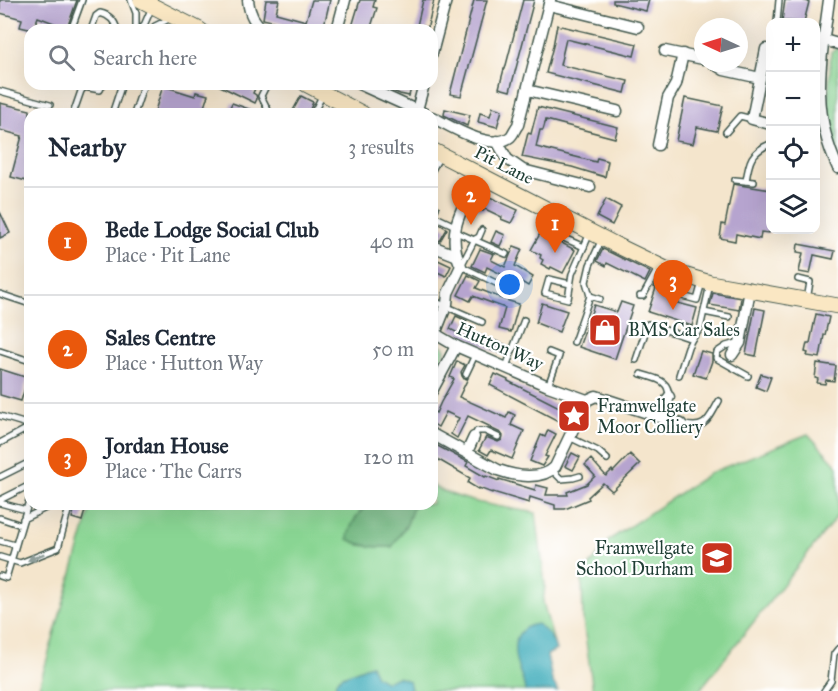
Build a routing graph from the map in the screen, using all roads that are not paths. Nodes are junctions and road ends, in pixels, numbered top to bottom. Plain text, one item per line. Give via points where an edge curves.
1 (82, 0) edge
2 (131, 0) edge
3 (248, 0) edge
4 (345, 0) edge
5 (446, 0) edge
6 (779, 0) edge
7 (829, 0) edge
8 (147, 3) edge
9 (550, 3) edge
10 (177, 18) junction
11 (777, 18) edge
12 (73, 24) edge
13 (93, 24) edge
14 (114, 24) edge
15 (136, 24) edge
16 (143, 24) edge
17 (159, 24) edge
18 (188, 24) edge
19 (258, 24) edge
20 (339, 24) edge
21 (638, 27) dead end
22 (438, 30) edge
23 (824, 40) junction
24 (838, 44) edge
25 (766, 49) dead end
26 (665, 51) dead end
27 (682, 54) junction
28 (694, 57) edge
29 (733, 72) edge
30 (820, 72) edge
31 (760, 78) junction
32 (82, 90) edge
33 (120, 90) edge
34 (142, 90) edge
35 (264, 90) edge
36 (317, 90) edge
37 (372, 90) edge
38 (423, 90) edge
39 (527, 90) junction
40 (0, 92) edge
41 (323, 93) junction
42 (50, 105) dead end
43 (75, 108) edge
44 (114, 108) edge
45 (136, 108) edge
46 (267, 108) edge
47 (316, 108) edge
48 (352, 108) edge
49 (412, 108) edge
50 (421, 108) edge
51 (616, 111) dead end
52 (752, 119) junction
53 (438, 120) edge
54 (766, 122) edge
55 (819, 126) edge
56 (726, 132) dead end
57 (497, 141) junction
58 (658, 145) dead end
59 (766, 146) edge
60 (438, 153) edge
61 (838, 168) edge
62 (479, 174) junction
63 (735, 180) dead end
64 (746, 181) junction
65 (754, 182) dead end
66 (579, 197) dead end
67 (438, 219) edge
68 (454, 229) junction
69 (482, 230) dead end
70 (596, 235) junction
71 (476, 239) junction
72 (566, 239) dead end
73 (584, 247) junction
74 (438, 248) edge
75 (506, 254) dead end
76 (455, 255) junction
77 (461, 266) junction
78 (659, 266) junction
79 (798, 279) dead end
80 (706, 282) junction
81 (570, 284) junction
82 (502, 286) dead end
83 (758, 292) junction
84 (0, 294) edge
85 (590, 296) junction
86 (640, 296) dead end
87 (682, 296) dead end
88 (600, 298) dead end
89 (806, 301) junction
90 (24, 302) edge
91 (438, 303) edge
92 (446, 306) junction
93 (838, 306) edge
94 (704, 312) junction
95 (729, 317) dead end
96 (524, 320) dead end
97 (482, 322) dead end
98 (438, 323) edge
99 (438, 336) edge
100 (692, 339) junction
101 (574, 342) dead end
102 (740, 343) junction
103 (456, 345) junction
104 (0, 351) edge
105 (549, 352) dead end
106 (476, 354) junction
107 (732, 355) dead end
108 (560, 356) junction
109 (24, 359) edge
110 (567, 359) dead end
111 (636, 360) dead end
112 (506, 367) junction
113 (466, 374) dead end
114 (641, 374) dead end
115 (678, 375) dead end
116 (748, 376) dead end
117 (438, 380) edge
118 (548, 386) junction
119 (669, 397) joint
120 (587, 400) junction
121 (719, 401) dead end
122 (661, 417) junction
123 (2, 418) edge
124 (24, 424) edge
125 (681, 424) joint
126 (24, 429) edge
127 (438, 437) edge
128 (474, 437) joint
129 (498, 437) dead end
130 (569, 437) junction
131 (0, 443) edge
132 (467, 452) junction
133 (607, 459) dead end
134 (24, 465) edge
135 (552, 470) junction
136 (580, 476) dead end
137 (0, 477) edge
138 (24, 488) edge
139 (0, 502) edge
140 (24, 509) edge
141 (26, 510) edge
142 (43, 510) edge
143 (68, 510) edge
144 (0, 518) edge
145 (22, 522) junction
146 (0, 541) edge
147 (15, 545) junction
148 (0, 558) edge
149 (11, 561) junction
150 (0, 576) edge
151 (838, 649) edge
152 (824, 691) edge

1 - 12 lane
2 - 15 lane
3 - 19 street
4 - 20 street
5 - 22 street
6 - 11 lane
7 - 23 street
8 - 10 street
8 - 16 lane
9 - 21 street
9 - 39 street
10 - 17 lane
10 - 18 street
13 - 14 lane via 100,13
23 - 24 street
23 - 30 street
25 - 31 street
26 - 27 street
27 - 28 street
27 - 58 street
29 - 31 street
31 - 52 street
32 - 43 lane
33 - 44 lane
34 - 45 lane
35 - 46 lane via 261,96
36 - 41 street
37 - 49 street
38 - 50 street
39 - 51 street
39 - 57 street via 518,125 510,137
40 - 42 lane
41 - 47 lane
41 - 48 street
52 - 54 street
52 - 56 lane via 740,116
53 - 57 street via 475,139
55 - 61 street
57 - 66 street via 507,159 523,170 586,187
59 - 64 lane via 753,155
60 - 62 street, Pit Lane
62 - 68 street
62 - 70 street, Pit Lane
63 - 64 lane
64 - 65 lane
67 - 68 lane
68 - 71 lane
68 - 76 street
69 - 71 lane
70 - 73 lane
70 - 78 street, Pit Lane
70 - 85 lane via 586,282
71 - 75 lane
71 - 77 lane
72 - 73 lane
73 - 81 lane
74 - 76 street
76 - 77 street
77 - 82 lane
77 - 92 street, Hutton Way
78 - 80 street, Pit Lane
78 - 86 lane
79 - 89 lane via 810,282
80 - 83 street, Pit Lane
80 - 87 lane via 697,300
80 - 94 lane
81 - 81 lane via 549,279 544,293 568,298
83 - 89 street
83 - 102 street
84 - 90 lane
85 - 88 lane
85 - 101 lane
89 - 93 street
91 - 92 lane
92 - 97 lane
92 - 98 street, Hutton Way
94 - 95 lane
94 - 100 lane via 700,329
96 - 112 lane
99 - 103 street, Hutton Way
100 - 111 lane via 648,324
100 - 115 lane
102 - 107 street
102 - 116 lane via 726,346 717,352 716,358
103 - 106 street, Hutton Way
103 - 117 street
104 - 109 lane
105 - 108 lane
106 - 112 street, Hutton Way
106 - 113 lane
108 - 110 lane
108 - 118 lane
112 - 118 street, Hutton Way
114 - 119 lane via 666,383
118 - 120 street, Hutton Way
119 - 122 street
120 - 122 street, Hutton Way via 596,396
120 - 130 street
121 - 125 lane via 707,423 692,427
122 - 125 street, Hutton Way
123 - 124 lane
126 - 131 lane
127 - 132 street
128 - 129 lane via 477,431
128 - 132 street
130 - 133 lane
130 - 135 street
132 - 135 street via 506,473 538,476
134 - 137 lane
135 - 136 lane via 561,479
138 - 139 lane
139 - 140 lane
141 - 145 lane
142 - 145 lane
143 -> 149 lane via 58,548 20,563
144 - 145 lane
145 - 147 lane
146 - 147 lane
147 - 149 lane
148 - 149 lane
149 - 150 lane via 6,578
151 - 152 lane via 831,681

